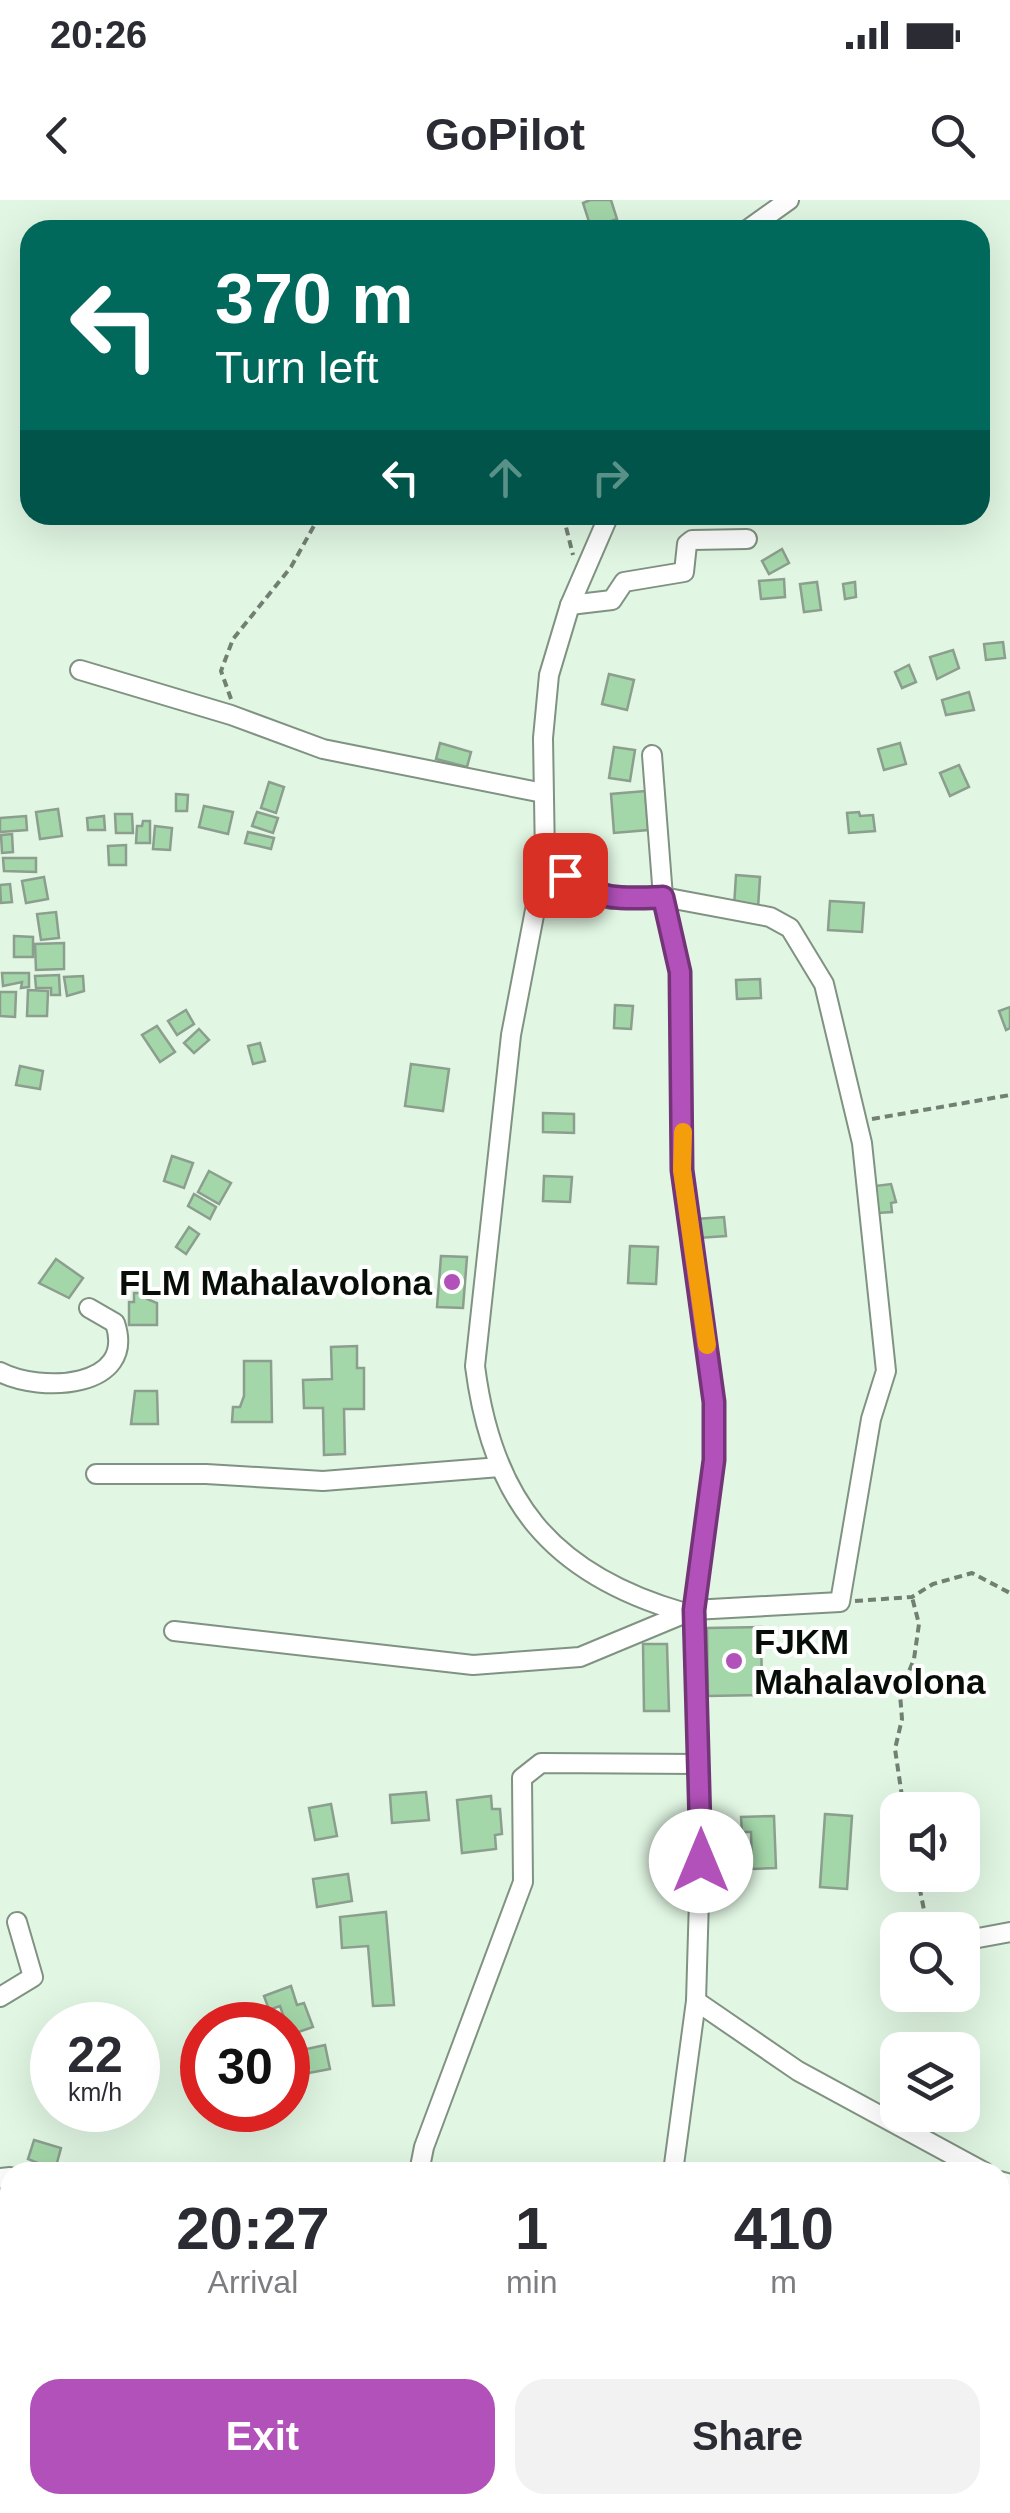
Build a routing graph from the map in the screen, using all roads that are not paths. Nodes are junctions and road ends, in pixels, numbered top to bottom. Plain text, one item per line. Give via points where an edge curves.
1 (789, 200) edge
2 (761, 220) edge
3 (605, 525) edge
4 (746, 539) dead end
5 (570, 605) junction
6 (80, 670) dead end
7 (652, 755) dead end
8 (543, 793) junction
9 (544, 858) junction
10 (663, 897) junction
11 (88, 1308) dead end
12 (0, 1372) edge
13 (500, 1468) junction
14 (96, 1474) dead end
15 (688, 1611) junction
16 (174, 1632) dead end
17 (699, 1764) junction
18 (17, 1922) dead end
19 (1010, 1932) edge
20 (980, 1938) edge
21 (0, 1997) edge
22 (696, 2001) junction
23 (421, 2162) edge
24 (674, 2162) edge
25 (965, 2162) edge

1 - 2 street
3 - 5 street
4 - 5 street via 692,540 684,572 624,582 612,600
5 - 8 street via 549,675
6 - 8 street via 323,750
7 - 10 street
8 - 9 street
9 - 10 street via 586,892 611,899
9 - 13 street via 511,1036 477,1330 480,1406
10 - 15 street via 680,972 682,1170 714,1402 714,1460
10 - 15 street via 770,917 790,928 813,958 857,1122 886,1372 871,1419 840,1602
11 - 12 street via 115,1324 120,1340 114,1364 95,1377 67,1382 36,1384
13 - 14 street via 324,1482
13 - 15 street via 527,1518 556,1550 648,1602
15 - 16 street via 580,1657 473,1665
15 - 17 street
17 - 22 street
17 - 23 street via 541,1764 522,1778 523,1882
18 - 21 street via 33,1977
19 - 20 street
22 - 24 street
22 - 25 street via 798,2072

